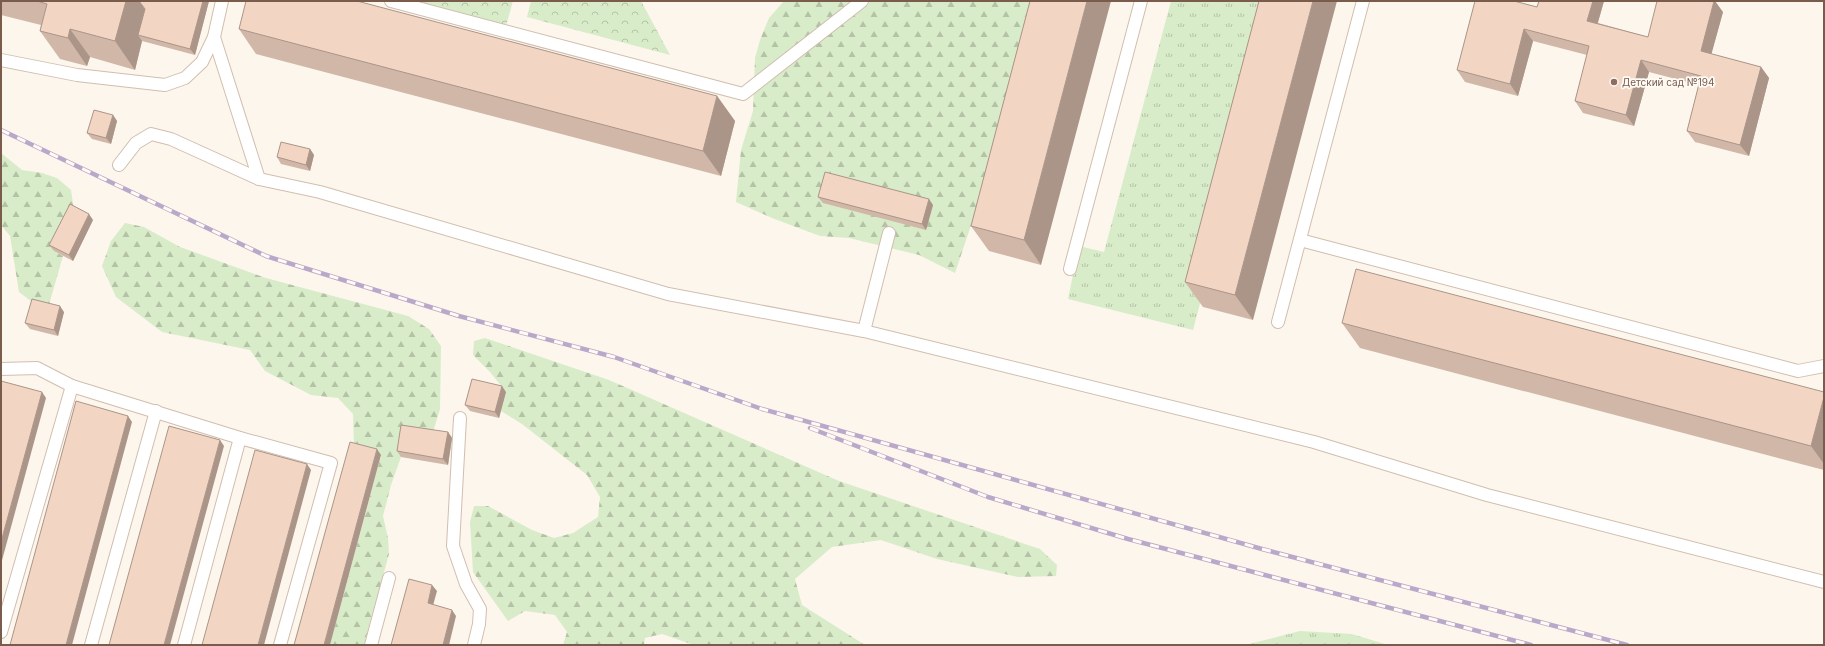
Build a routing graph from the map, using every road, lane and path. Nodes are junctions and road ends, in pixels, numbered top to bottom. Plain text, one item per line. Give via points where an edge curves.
1 (222, 1) edge
2 (391, 1) edge
3 (862, 1) edge
4 (1141, 1) edge
5 (1363, 1) edge
6 (214, 37) junction
7 (1, 60) edge
8 (119, 165) dead end
9 (259, 179) junction
10 (889, 233) dead end
11 (1300, 240) junction
12 (1070, 269) dead end
13 (1278, 322) dead end
14 (864, 331) junction
15 (1824, 366) edge
16 (1, 369) edge
17 (72, 386) junction
18 (156, 411) junction
19 (460, 418) dead end
20 (240, 438) junction
21 (389, 578) dead end
22 (1824, 582) edge
23 (1, 632) edge
24 (91, 645) edge
25 (184, 645) edge
26 (280, 645) edge
27 (371, 645) edge
28 (474, 645) edge

1 - 6 lane
2 - 3 lane via 743,94
4 - 12 lane
5 - 11 lane
6 - 7 lane via 202,62 185,78 165,85 77,74
6 - 9 lane
8 - 9 lane via 136,143 151,134 171,139
9 - 14 lane via 320,192 668,294
10 - 14 lane
11 - 13 lane
11 - 15 lane via 1798,371
14 - 22 lane via 1314,442 1487,494
16 - 17 lane via 37,368
17 - 18 lane
17 - 23 lane
18 - 20 lane
18 - 24 lane
19 - 28 lane via 452,546 466,584 480,610
20 - 25 lane
20 - 26 lane via 331,463
21 - 27 lane

